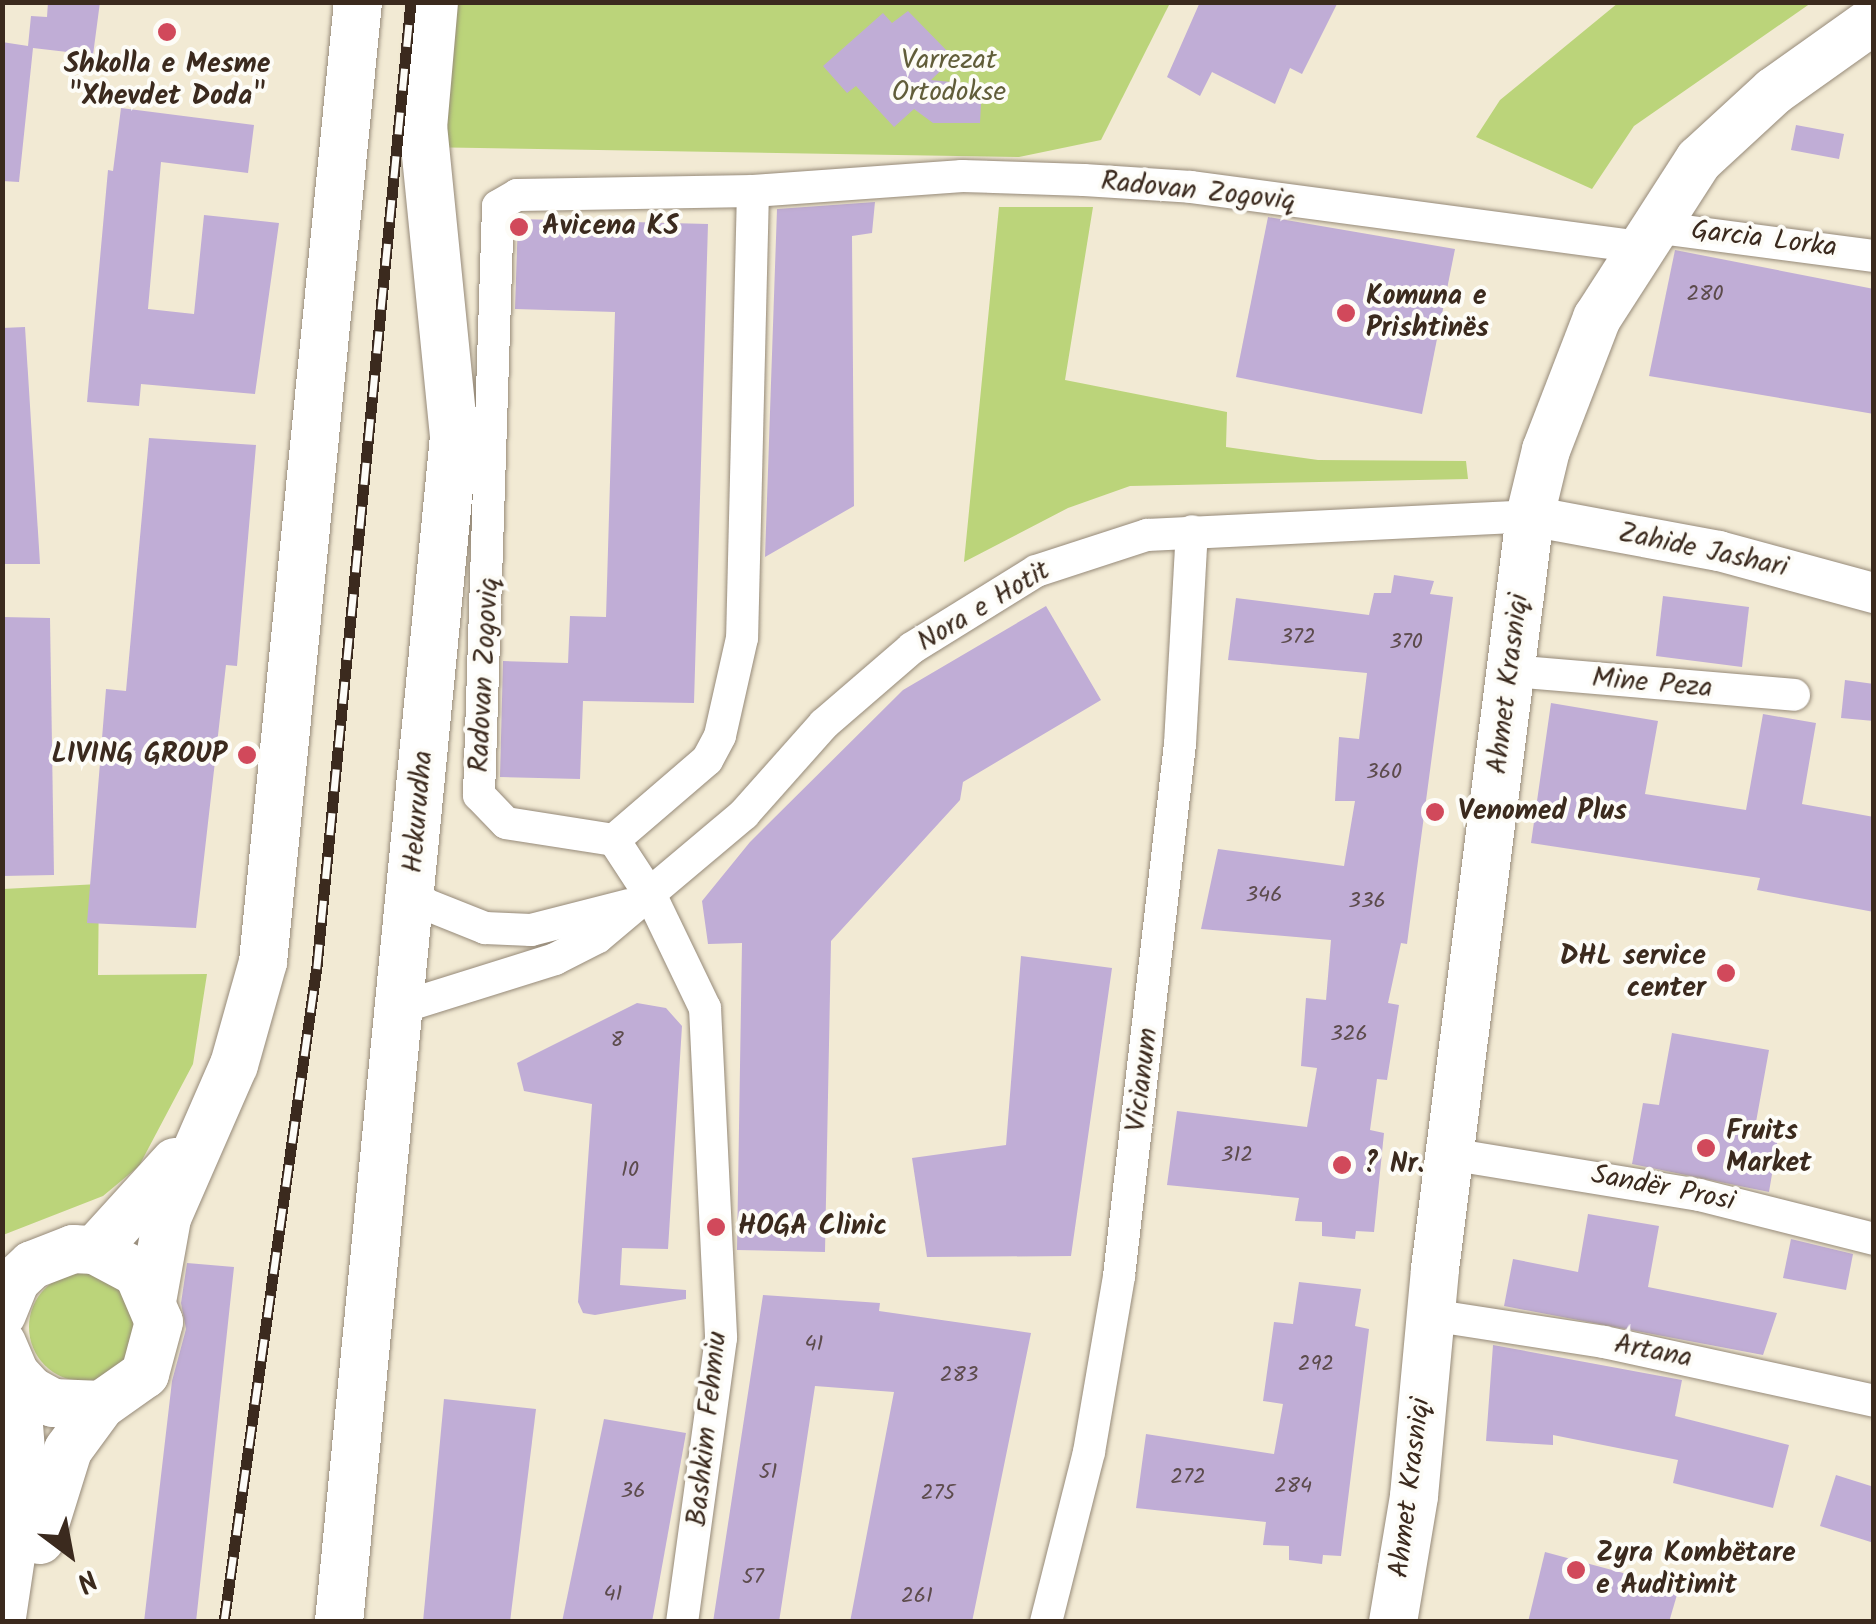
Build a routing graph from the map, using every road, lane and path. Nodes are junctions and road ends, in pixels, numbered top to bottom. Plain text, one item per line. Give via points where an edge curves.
1 (358, 2) edge
2 (434, 2) edge
3 (1874, 20) edge
4 (1874, 46) edge
5 (1803, 72) junction
6 (752, 190) junction
7 (1647, 237) junction
8 (1874, 256) edge
9 (1530, 516) junction
10 (1192, 531) junction
11 (1874, 593) edge
12 (1511, 670) junction
13 (1794, 695) dead end
14 (614, 840) junction
15 (412, 889) junction
16 (652, 898) junction
17 (399, 1008) junction
18 (211, 1109) junction
19 (1449, 1154) junction
20 (1874, 1239) edge
21 (95, 1250) junction
22 (17, 1266) edge
23 (152, 1296) junction
24 (2, 1314) edge
25 (1430, 1315) junction
26 (6, 1355) edge
27 (1874, 1401) edge
28 (101, 1405) junction
29 (2, 1617) edge
30 (20, 1622) edge
31 (339, 1622) edge
32 (682, 1622) edge
33 (1046, 1622) edge
34 (1393, 1622) edge

1 - 18 main road via 264,962 252,1014
2 - 15 main road, Hekurudha via 423,128 454,436
3 - 5 main road, Ahmet Krasniqi
4 - 5 main road, Ahmet Krasniqi
5 - 7 main road, Ahmet Krasniqi via 1727,129
6 - 7 street, Radovan Zogoviq via 962,176 1190,187
6 - 14 street via 742,638 720,736 707,760
6 - 14 street, Radovan Zogoviq via 538,190 498,206 479,794 506,823
7 - 8 street, Garcia Lorka
7 - 9 main road, Ahmet Krasniqi via 1567,385
9 - 10 street, Nora e Hotit
9 - 11 street, Zahide Jashari via 1719,550
9 - 12 main road, Ahmet Krasniqi
10 - 16 street, Nora e Hotit via 1112,542 1036,571 912,648 824,724 744,814
10 - 33 street, Vicianum via 1178,764 1119,1276 1089,1452
12 - 13 street, Mine Peza
12 - 19 main road, Ahmet Krasniqi
14 - 16 street, Bashkim Fehmiu
15 - 16 street, Nora e Hotit via 454,918 531,930
15 - 17 main road, Hekurudha
16 - 17 street, Nora e Hotit via 555,959
16 - 32 street, Bashkim Fehmiu via 705,1008 721,1338
17 - 31 main road, Hekurudha
18 - 21 main road via 164,1178
18 - 23 main road via 167,1218
19 - 20 street, Sandër Prosi via 1682,1192
19 - 25 main road, Ahmet Krasniqi
21 - 22 main road via 73,1249
21 - 23 main road via 138,1273
22 - 24 main road
23 - 28 main road via 159,1322 145,1374
25 - 27 street, Artana via 1604,1342
25 - 34 main road, Ahmet Krasniqi via 1414,1496
26 - 28 main road via 53,1403
26 - 29 main road via 23,1476
28 - 30 main road via 54,1480

